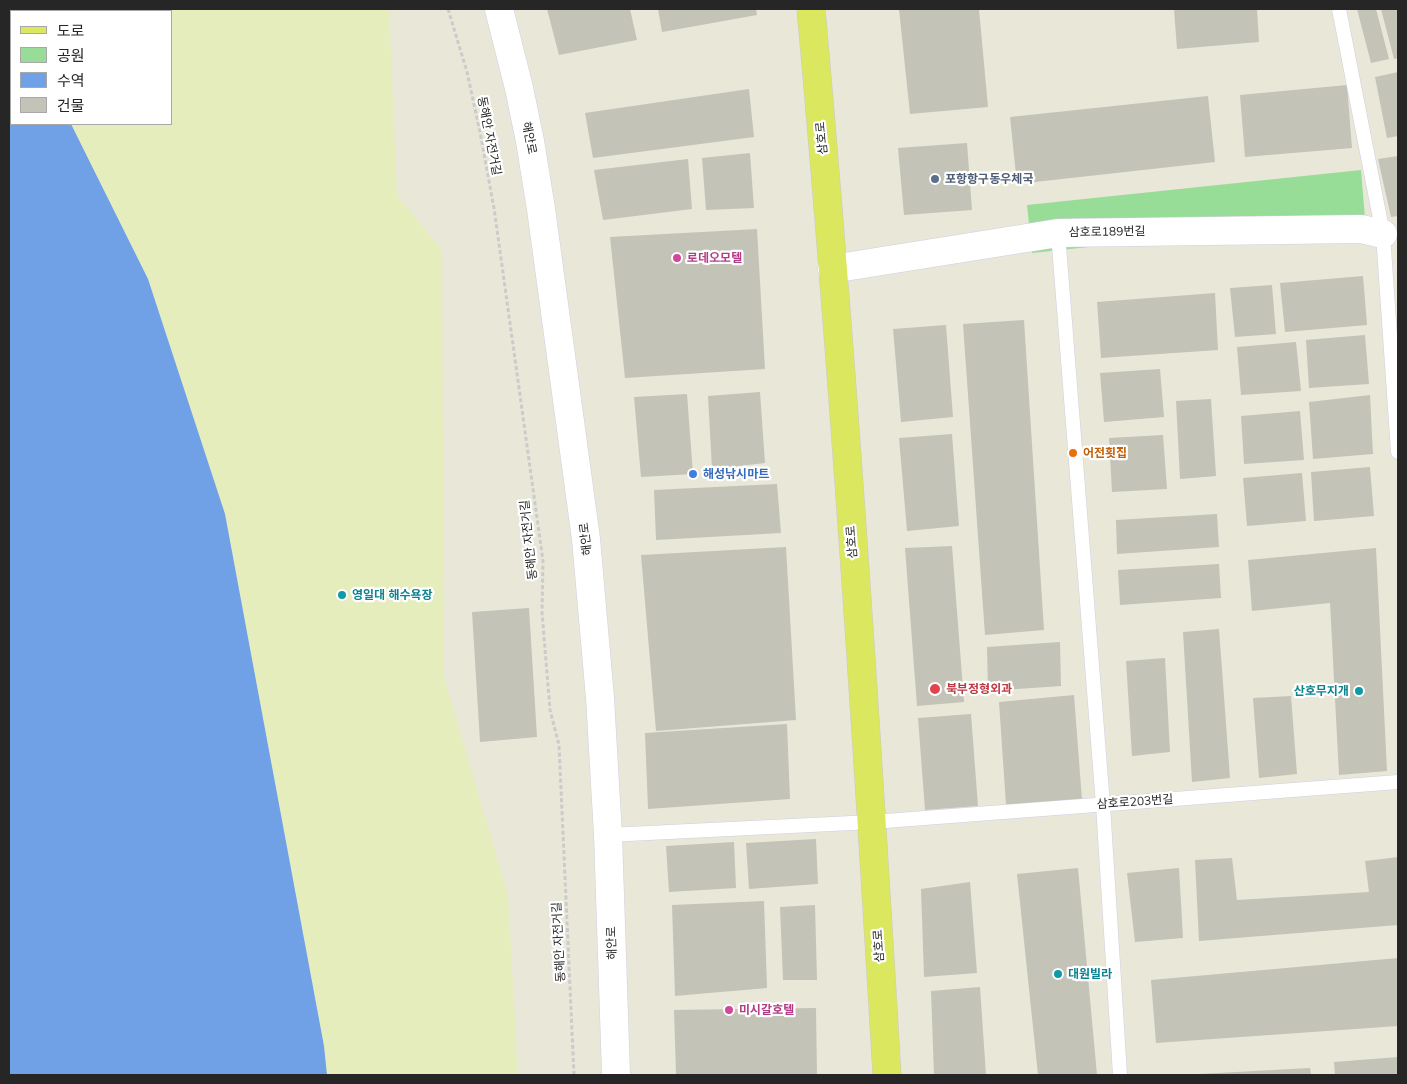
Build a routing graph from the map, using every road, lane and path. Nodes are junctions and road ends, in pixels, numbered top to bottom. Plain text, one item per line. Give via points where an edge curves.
1 (448, 9) edge
2 (499, 9) edge
3 (812, 9) edge
4 (1339, 9) edge
5 (1058, 233) junction
6 (1383, 234) junction
7 (832, 269) junction
8 (1398, 452) edge
9 (1398, 782) edge
10 (1103, 805) junction
11 (872, 822) junction
12 (608, 835) junction
13 (574, 1075) edge
14 (616, 1075) edge
15 (887, 1075) edge
16 (1120, 1075) edge

1 - 13 path, 동해안 자전거길 via 467,72 494,208 542,561 542,612 550,710 558,745
2 - 12 street, 해안로 via 530,141 572,435 594,620
3 - 7 main road, 삼호로
4 - 6 lane
5 - 6 street, 삼호로189번길 via 1361,229
5 - 7 street, 삼호로189번길
5 - 10 lane
6 - 8 lane
7 - 11 main road, 삼호로
9 - 10 lane, 삼호로203번길
10 - 11 lane, 삼호로203번길
10 - 16 lane
11 - 12 lane, 삼호로203번길
11 - 15 main road, 삼호로
12 - 14 street, 해안로

